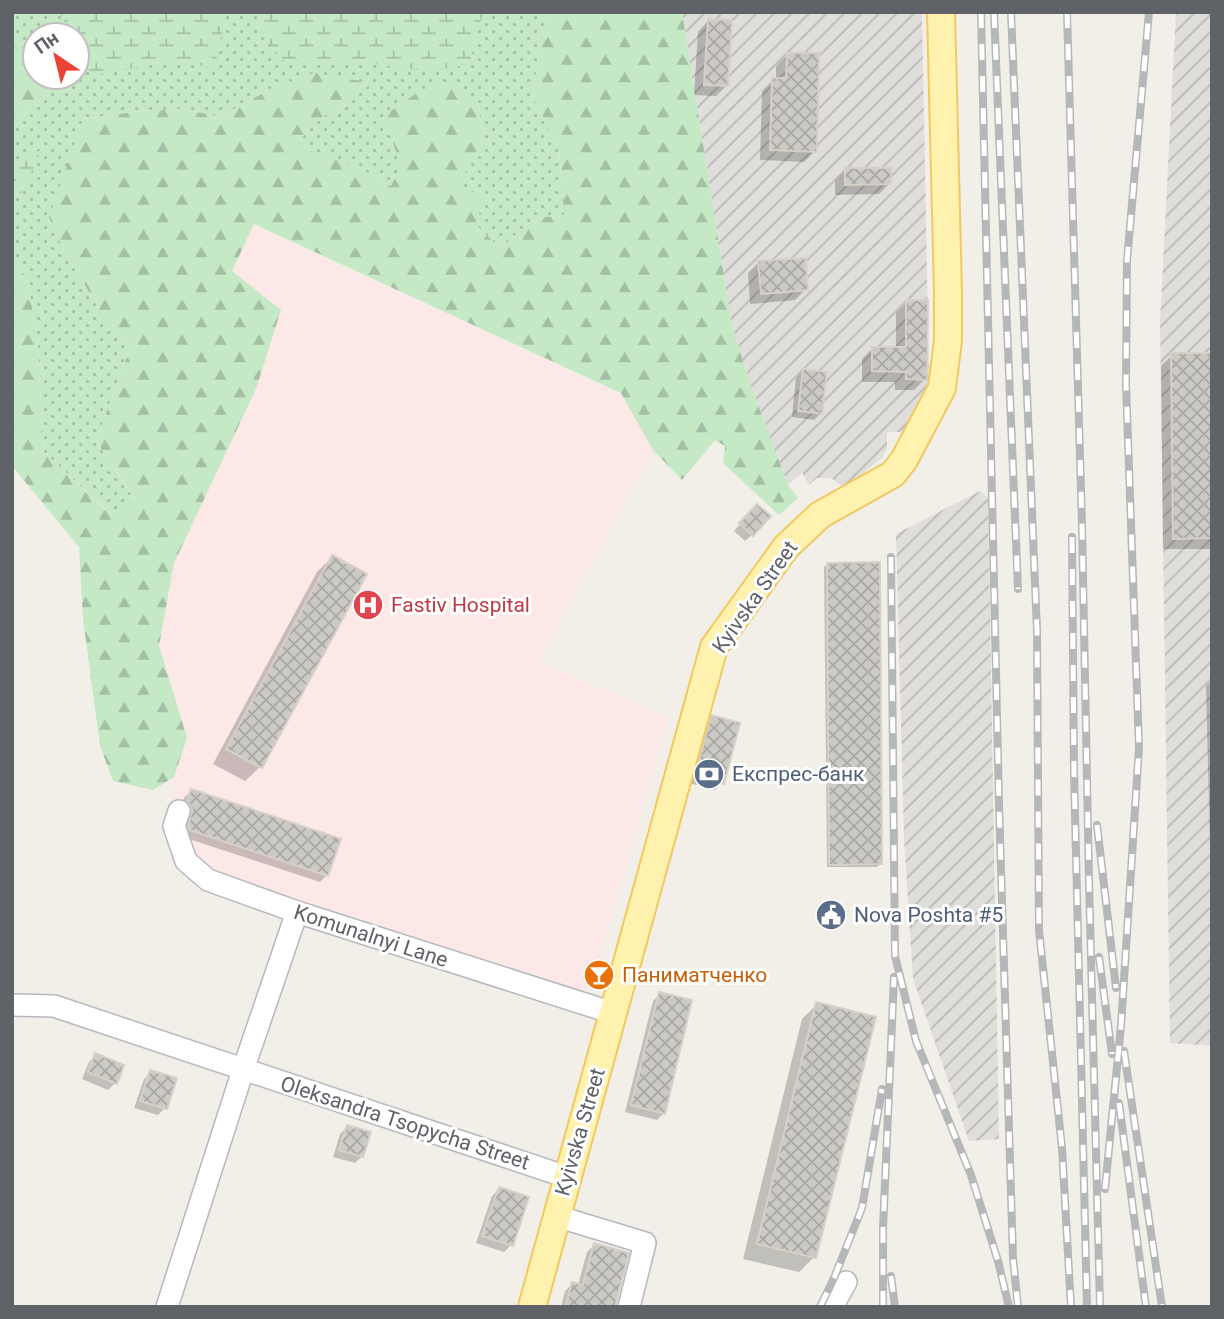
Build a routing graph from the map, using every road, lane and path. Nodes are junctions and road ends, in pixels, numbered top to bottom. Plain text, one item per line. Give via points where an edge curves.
1 (941, 12) edge
2 (179, 811) dead end
3 (297, 912) junction
4 (12, 1005) edge
5 (613, 1013) junction
6 (243, 1070) junction
7 (568, 1177) junction
8 (556, 1216) junction
9 (846, 1282) dead end
10 (167, 1307) edge
11 (532, 1307) edge
12 (629, 1307) edge
13 (832, 1307) edge

1 - 5 main road, Kyivska Street via 948,293 942,388 893,474 820,515 786,547 714,647
2 - 3 street, Komunalnyi Lane via 174,826 186,861 208,880
3 - 5 street, Komunalnyi Lane
3 - 6 street
4 - 6 street, Oleksandra Tsopycha Street via 54,1006
5 - 7 main road, Kyivska Street
6 - 7 street, Oleksandra Tsopycha Street
6 - 10 street
7 - 8 main road, Kyivska Street
8 - 11 main road, Kyivska Street
8 - 12 street via 645,1243
9 - 13 street

